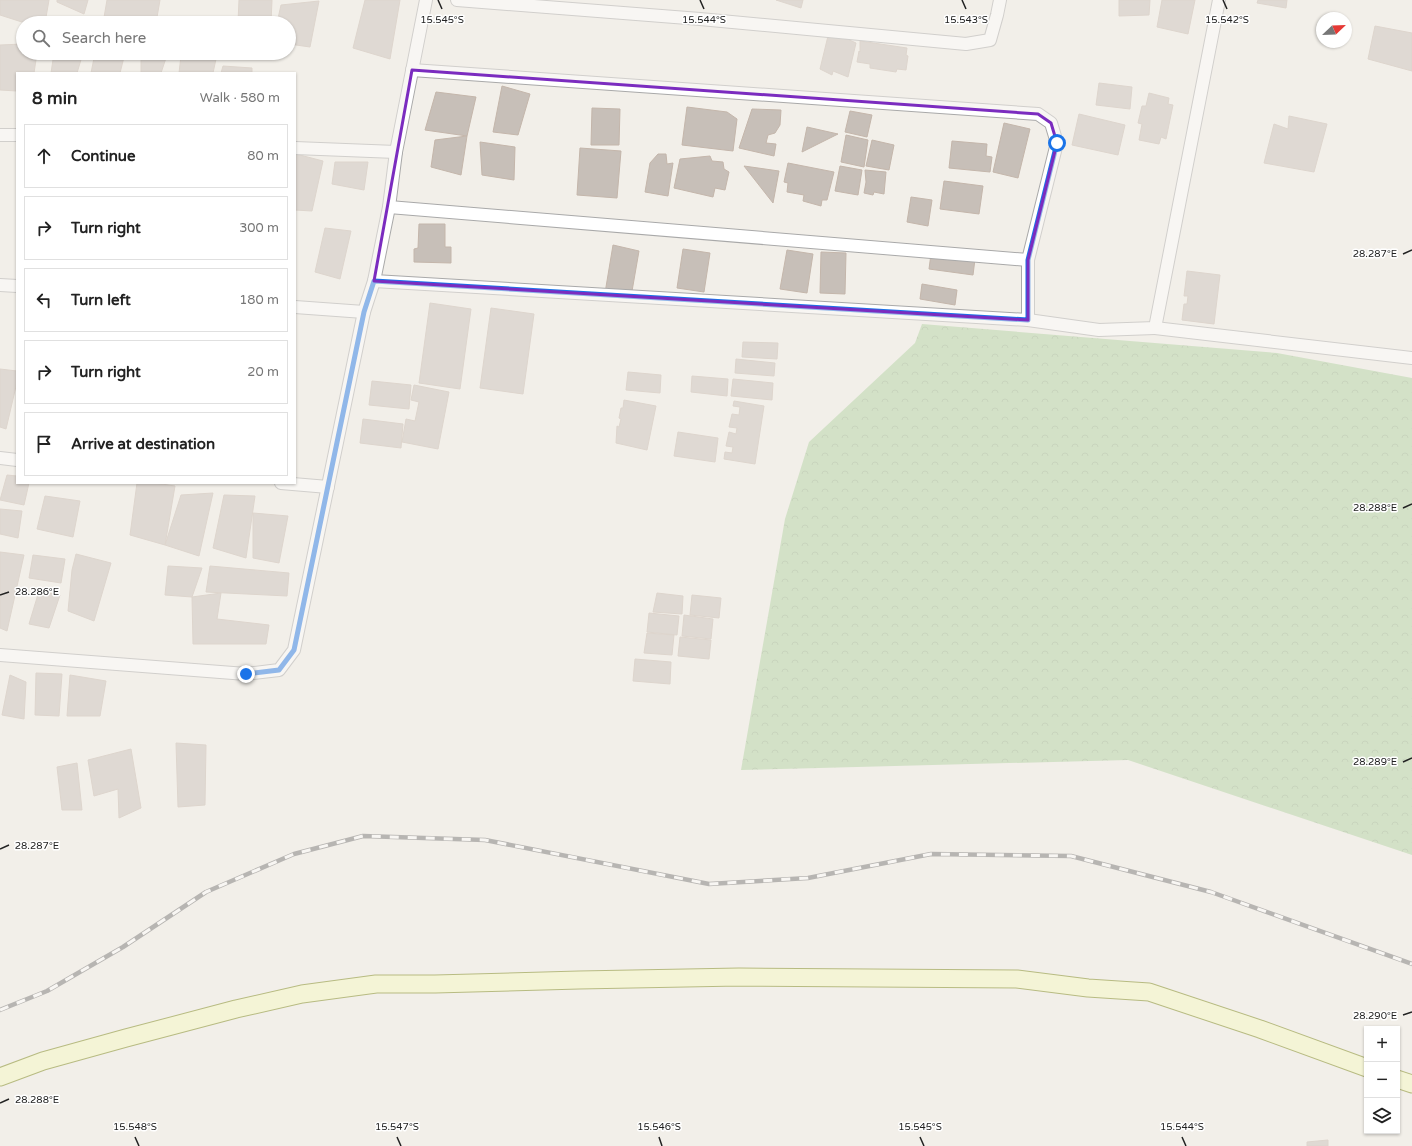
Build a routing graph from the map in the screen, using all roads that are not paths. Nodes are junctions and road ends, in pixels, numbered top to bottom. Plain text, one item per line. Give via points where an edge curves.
1 (426, 0) edge
2 (457, 0) edge
3 (1000, 0) edge
4 (1219, 0) edge
5 (412, 70) junction
6 (0, 134) edge
7 (16, 135) edge
8 (296, 148) edge
9 (396, 152) junction
10 (389, 207) junction
11 (1028, 260) junction
12 (374, 281) junction
13 (0, 285) edge
14 (16, 286) edge
15 (296, 307) edge
16 (364, 312) junction
17 (1028, 320) junction
18 (1155, 328) junction
19 (1412, 358) edge
20 (0, 458) edge
21 (16, 460) edge
22 (293, 484) edge
23 (328, 487) junction
24 (0, 655) edge
25 (1364, 1067) edge
26 (0, 1077) edge
27 (1400, 1080) edge
28 (1412, 1084) edge

1 - 5 street
2 - 3 street via 966,44 990,40
4 - 18 street
5 - 9 street
5 - 11 street via 1038,114 1051,123 1057,143
6 - 7 street
8 - 9 street
9 - 10 street
10 - 11 street
10 - 12 street
11 - 17 street
12 - 16 street
12 - 17 street
13 - 14 street
15 - 16 street
16 - 23 street
17 - 18 street via 1099,330
18 - 19 street
20 - 21 street
22 - 23 street
23 - 24 street via 294,650 279,670 246,674
25 - 26 street via 1149,992 1017,979 739,977 376,984 302,994 236,1008 126,1038 43,1061
27 - 28 street

